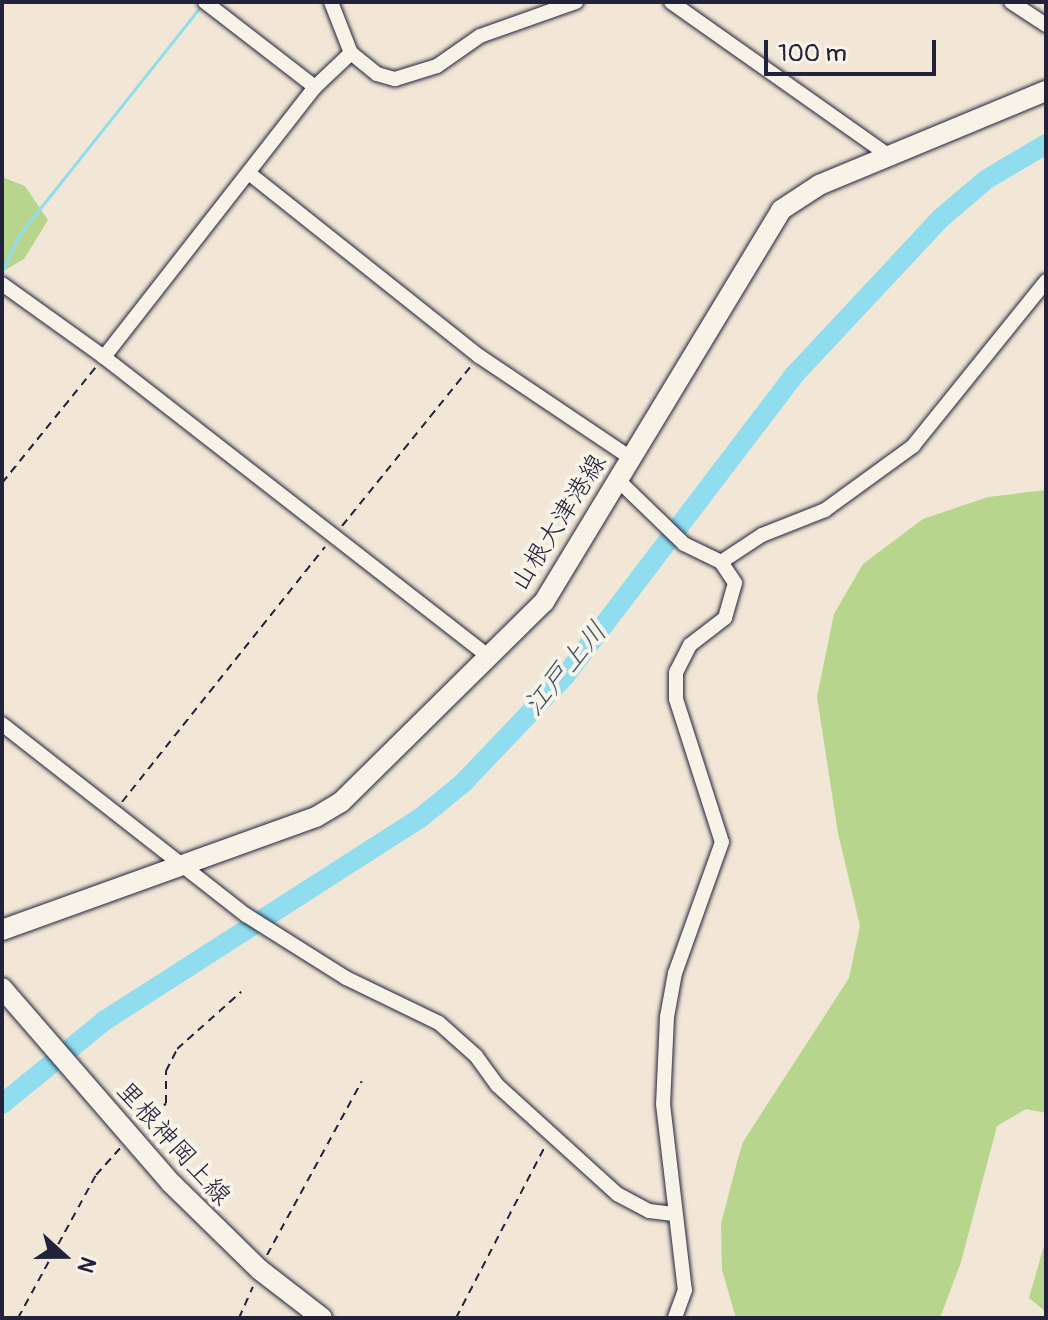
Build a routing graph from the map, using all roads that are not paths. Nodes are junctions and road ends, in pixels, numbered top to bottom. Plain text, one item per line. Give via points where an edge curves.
1 (205, 2) edge
2 (331, 2) edge
3 (576, 2) edge
4 (671, 2) edge
5 (1011, 2) edge
6 (1046, 25) edge
7 (351, 53) junction
8 (315, 87) junction
9 (1046, 91) edge
10 (888, 155) junction
11 (250, 174) junction
12 (1046, 281) edge
13 (2, 284) edge
14 (104, 357) junction
15 (631, 458) junction
16 (619, 481) junction
17 (721, 562) junction
18 (488, 656) junction
19 (2, 724) edge
20 (181, 866) junction
21 (2, 930) edge
22 (2, 988) edge
23 (672, 1214) junction
24 (322, 1318) edge
25 (675, 1318) edge

1 - 8 street
2 - 7 street
3 - 7 street via 476,38 414,76 386,77
4 - 10 street
5 - 6 street
7 - 8 street
8 - 11 street
9 - 10 main road, 山根大津港線
10 - 15 main road, 山根大津港線 via 819,185 781,210
11 - 14 street
11 - 15 street via 479,356
12 - 17 street via 913,446 825,510 762,535
13 - 14 street
14 - 18 street
15 - 16 main road, 山根大津港線
16 - 17 street via 684,544
16 - 18 main road, 山根大津港線 via 544,602
17 - 23 street via 735,583 732,603 725,618 690,645 676,672 676,699 722,842 675,973 667,1017 663,1104 674,1178
18 - 20 main road, 山根大津港線 via 341,802 316,817
19 - 20 street
20 - 21 main road, 山根大津港線
20 - 23 street via 246,915 346,978 439,1023 617,1194 649,1211
22 - 24 main road, 里根神岡上線 via 170,1182 260,1270
23 - 25 street via 683,1252 685,1290

